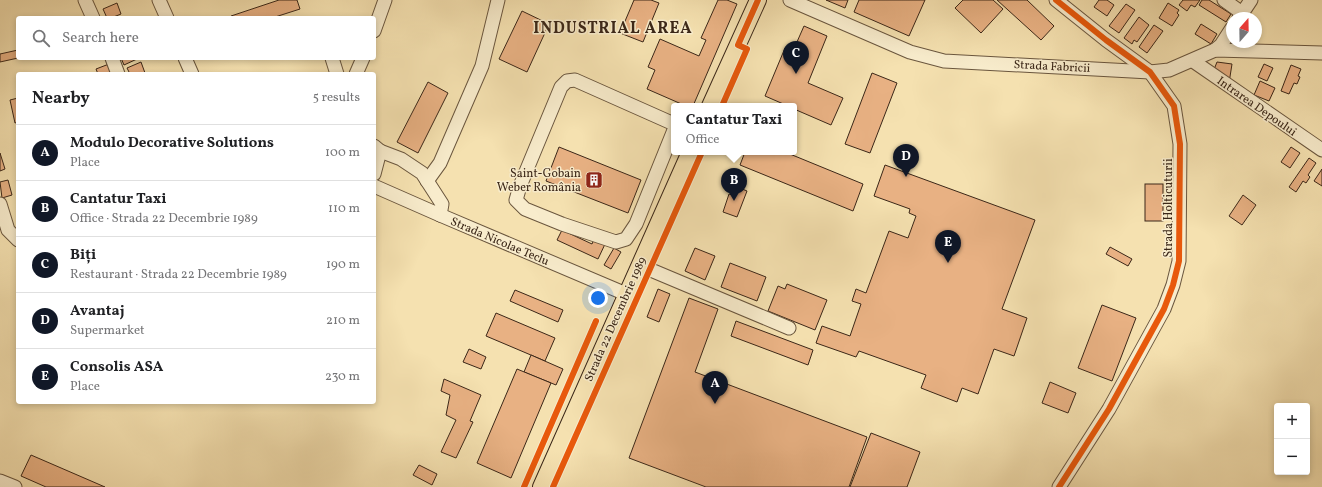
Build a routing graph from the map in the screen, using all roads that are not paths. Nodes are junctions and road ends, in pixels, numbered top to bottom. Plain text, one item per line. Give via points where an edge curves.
1 (85, 0) edge
2 (159, 0) edge
3 (385, 0) edge
4 (498, 0) edge
5 (758, 0) edge
6 (790, 0) edge
7 (1056, 0) edge
8 (1224, 0) edge
9 (1250, 0) edge
10 (1237, 12) edge
11 (1242, 12) edge
12 (91, 16) edge
13 (166, 16) edge
14 (376, 25) edge
15 (1226, 37) edge
16 (1215, 50) junction
17 (1322, 53) edge
18 (113, 60) edge
19 (186, 60) edge
20 (333, 60) edge
21 (362, 60) edge
22 (1193, 61) junction
23 (117, 72) edge
24 (191, 72) edge
25 (336, 72) edge
26 (357, 72) edge
27 (1150, 72) junction
28 (711, 103) edge
29 (671, 123) edge
30 (671, 137) edge
31 (377, 148) edge
32 (1322, 150) edge
33 (689, 155) edge
34 (427, 181) junction
35 (376, 187) edge
36 (0, 204) edge
37 (440, 215) junction
38 (16, 238) edge
39 (639, 265) junction
40 (626, 294) junction
41 (789, 328) dead end
42 (0, 481) edge
43 (15, 487) edge
44 (541, 487) edge
45 (1059, 487) edge

1 - 12 street
2 - 13 street
3 - 14 street
4 - 34 street via 482,66 440,163
5 - 28 main road
6 - 27 street, Strada Fabricii via 910,52 944,61
7 - 27 street, Strada Holticuturii
8 - 10 street
9 - 11 street
15 - 16 street
16 - 17 street, Strada Fabricii
16 - 22 street, Strada Fabricii
18 - 23 street
19 - 24 street
20 - 25 street
21 - 26 street
22 - 27 street, Strada Fabricii via 1169,70
22 - 32 street, Intrarea Depoului
27 - 45 street, Strada Holticuturii via 1174,106 1180,144 1180,261 1164,309 1109,409
29 - 30 street via 575,80 567,81 561,87 516,200 525,209 562,224 616,242 626,239 636,224
31 - 34 street via 401,159 422,173
33 - 39 main road, Strada 22 Decembrie 1989
34 - 37 street via 442,204
35 - 37 street, Strada Nicolae Teclu
36 - 38 street via 8,230
37 - 40 street, Strada Nicolae Teclu
39 - 40 main road, Strada 22 Decembrie 1989
39 - 41 street
40 - 44 main road, Strada 22 Decembrie 1989
42 - 43 street

